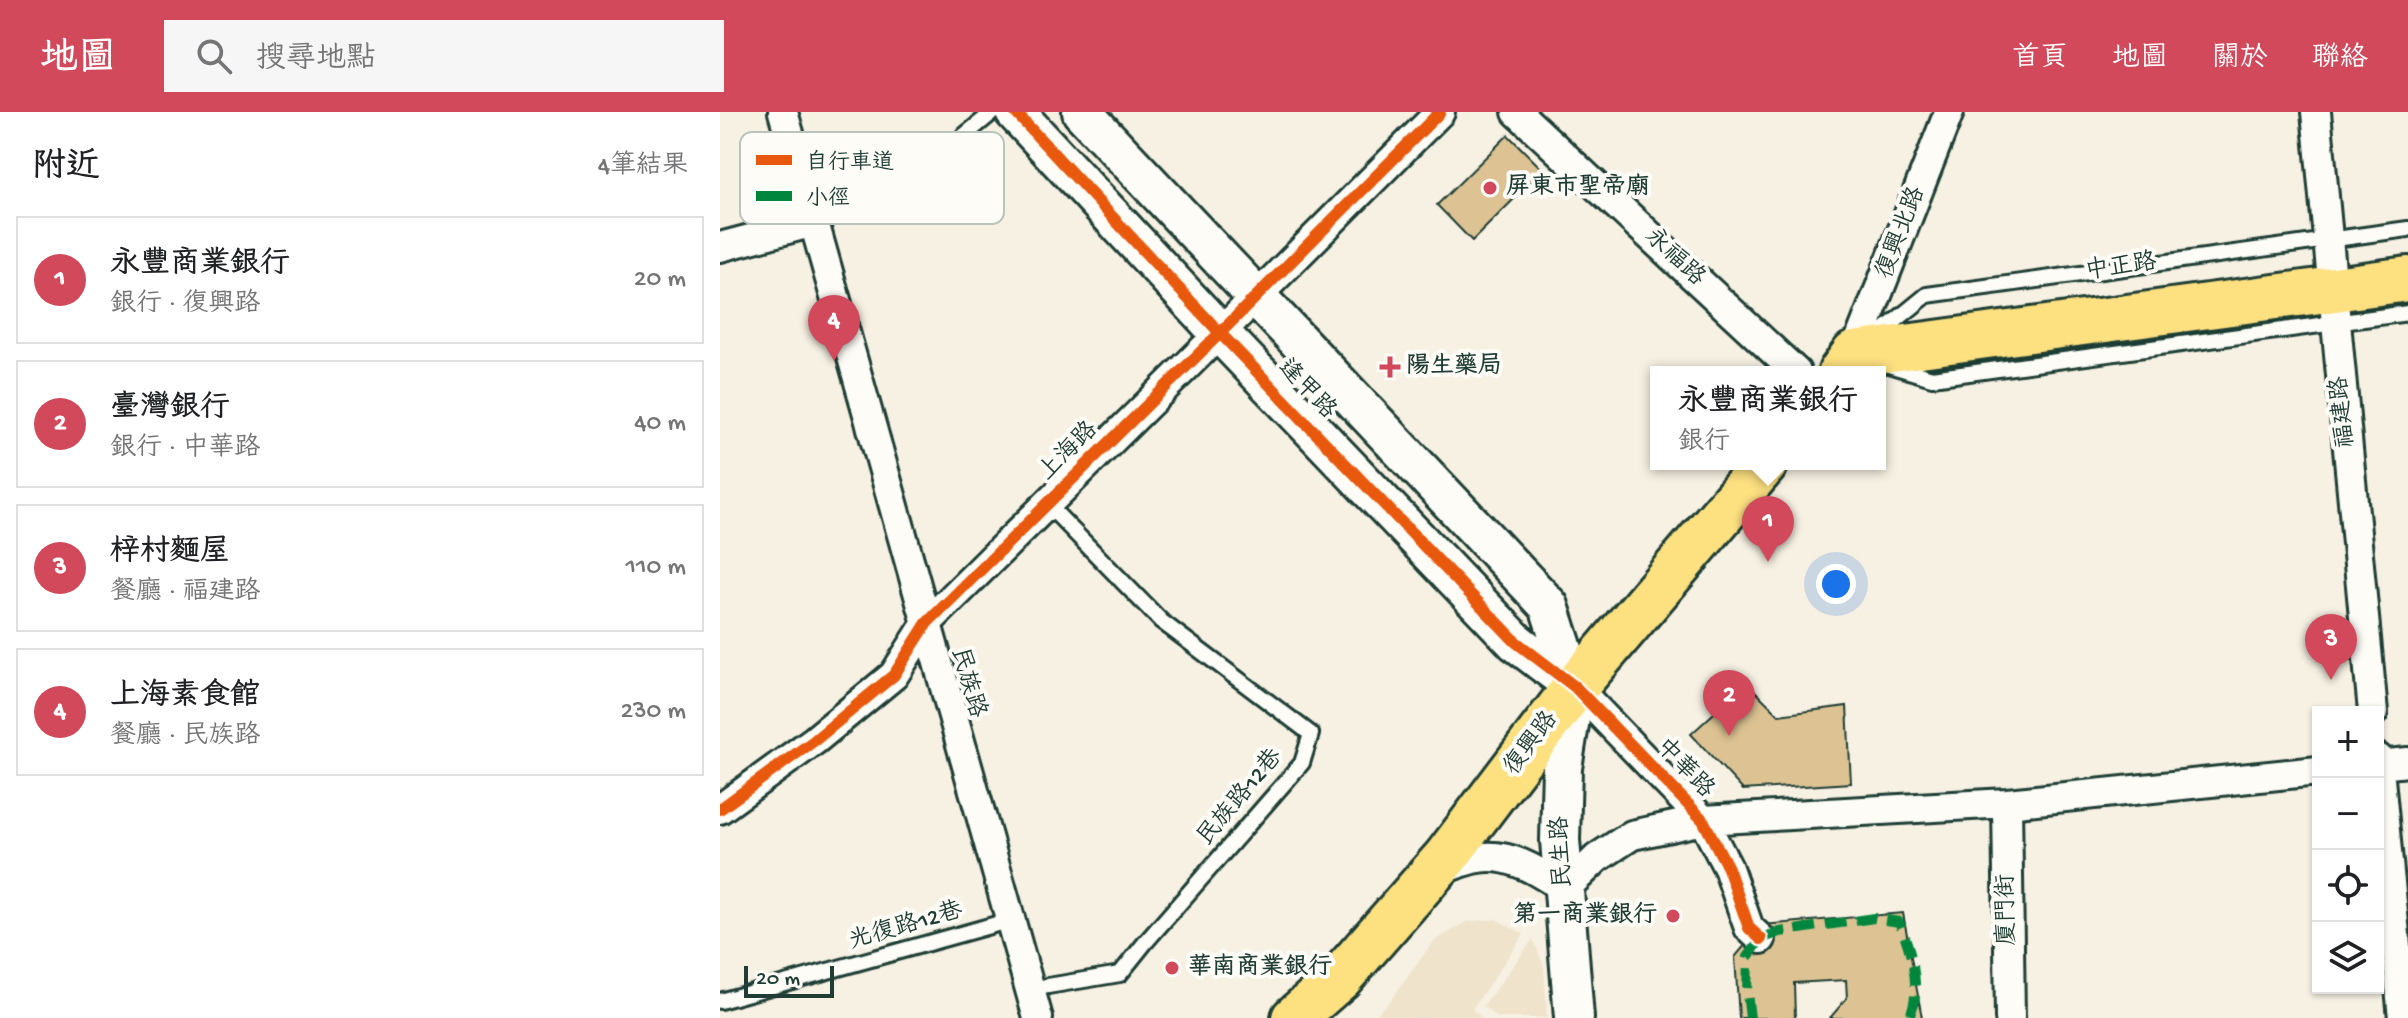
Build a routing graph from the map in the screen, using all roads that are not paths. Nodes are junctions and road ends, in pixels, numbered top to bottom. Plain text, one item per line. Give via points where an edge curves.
1 (783, 112) edge
2 (993, 112) edge
3 (1015, 112) edge
4 (1082, 112) edge
5 (1440, 112) edge
6 (1517, 112) edge
7 (1949, 112) edge
8 (2316, 112) edge
9 (789, 132) edge
10 (969, 132) edge
11 (806, 224) edge
12 (815, 224) edge
13 (2408, 229) edge
14 (2328, 240) junction
15 (720, 247) edge
16 (2408, 279) edge
17 (1256, 297) junction
18 (2334, 306) junction
19 (2408, 313) edge
20 (1220, 333) junction
21 (1848, 363) edge
22 (1790, 366) edge
23 (1760, 470) edge
24 (1047, 504) junction
25 (927, 623) junction
26 (1575, 687) junction
27 (2372, 706) edge
28 (2408, 762) edge
29 (2384, 764) edge
30 (2312, 772) edge
31 (2380, 778) edge
32 (2007, 803) junction
33 (720, 809) edge
34 (1703, 820) junction
35 (1433, 872) junction
36 (1565, 889) junction
37 (1011, 920) junction
38 (1761, 939) dead end
39 (2402, 956) edge
40 (1030, 989) junction
41 (720, 1001) edge
42 (1038, 1018) edge
43 (1294, 1018) edge
44 (1574, 1018) edge
45 (2010, 1018) edge
46 (2403, 1018) edge

1 - 9 street, 民族路
2 - 10 lane
3 - 20 street, 逢甲路
4 - 17 street, 逢甲路
5 - 17 street, 上海路
6 - 22 street, 永福路
7 - 21 street, 復興北路
8 - 14 street, 福建路
11 - 15 street
12 - 25 street, 民族路
13 - 14 lane, 中正路
14 - 18 street, 福建路
14 - 21 lane, 中正路 via 1927,295
16 - 18 main road, 中正路
17 - 20 street, 上海路
17 - 26 street, 逢甲路 via 1549,606
18 - 19 lane, 中正路
18 - 21 main road, 中正路
18 - 27 street, 福建路
20 - 24 street, 上海路
20 - 26 street, 逢甲路 via 1516,642
23 - 26 main road, 復興路
24 - 25 street, 上海路
24 - 40 lane, 民族路12巷 via 1161,621 1311,734 1302,763 1120,974
25 - 33 street, 上海路 via 894,675
25 - 37 street, 民族路
26 - 34 street, 中華路
26 - 35 main road, 復興路
26 - 36 street, 民生路 via 1561,780
28 - 29 street
30 - 32 street, 中華路
31 - 39 street
32 - 34 street, 中華路
32 - 45 street, 廈門街
34 - 36 street, 中華路 via 1632,835 1597,858
34 - 38 street, 中華路 via 1728,868 1749,928
35 - 36 street via 1476,858 1502,858 1536,869
35 - 43 main road, 復興路 via 1340,978
36 - 44 street, 民生路
37 - 40 street, 民族路
37 - 41 lane, 光復路12巷
39 - 46 street
40 - 42 street, 民族路

